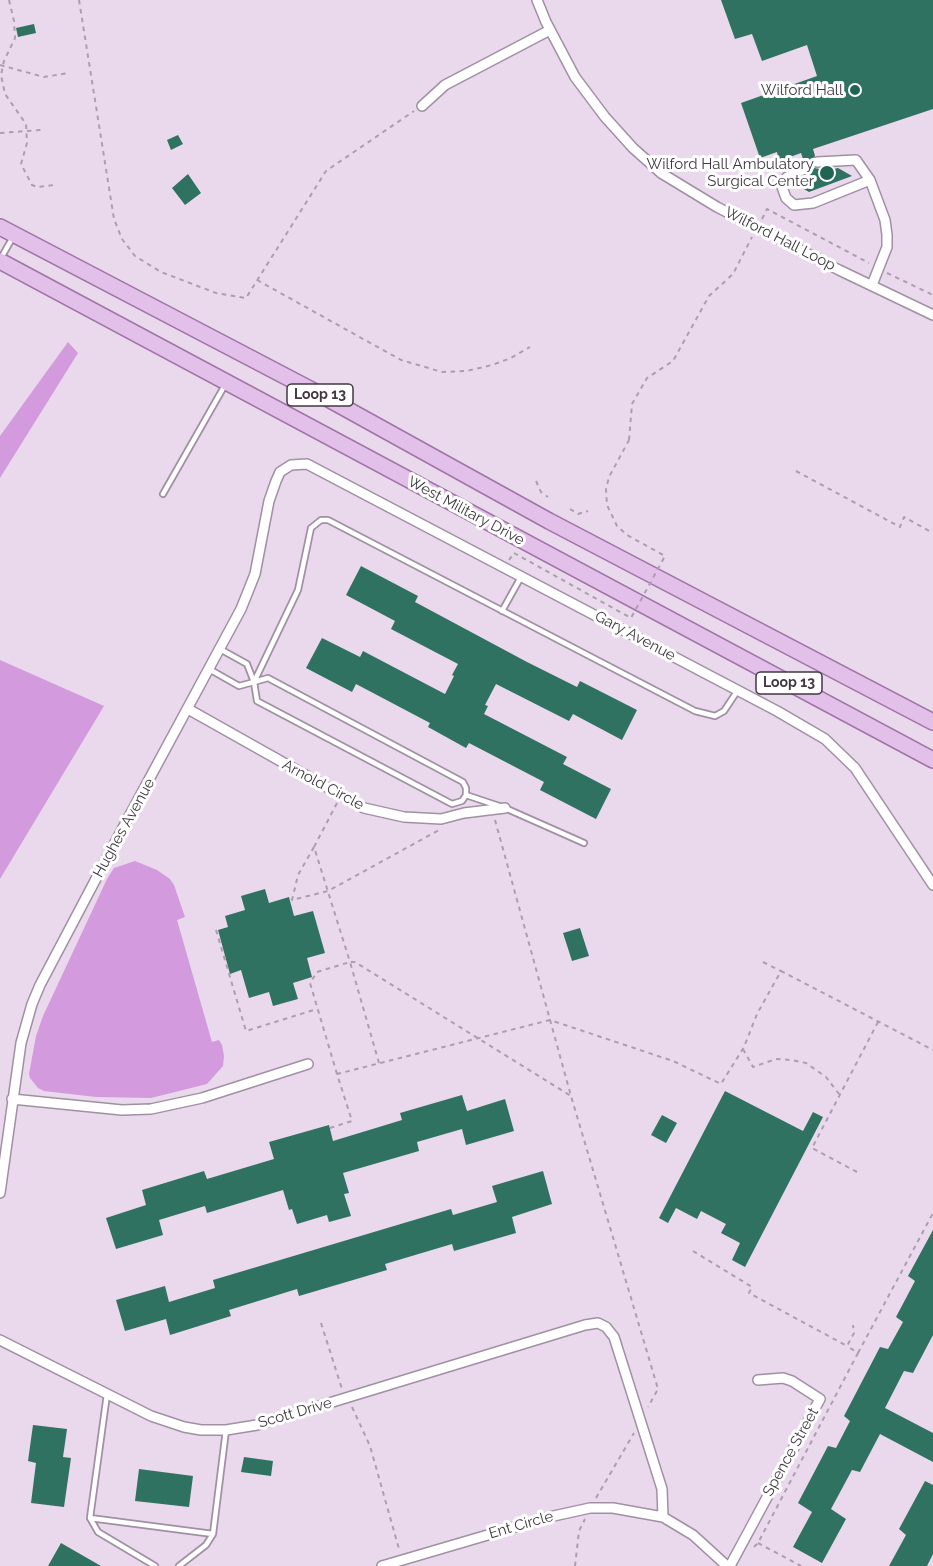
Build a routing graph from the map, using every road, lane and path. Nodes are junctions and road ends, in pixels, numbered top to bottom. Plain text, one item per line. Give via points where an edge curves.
1 (9, 0) edge
2 (79, 0) edge
3 (537, 0) edge
4 (550, 30) junction
5 (2, 66) edge
6 (68, 73) dead end
7 (422, 106) joint
8 (41, 130) dead end
9 (27, 131) junction
10 (0, 133) edge
11 (817, 162) dead end
12 (807, 168) dead end
13 (870, 180) junction
14 (54, 185) dead end
15 (0, 227) edge
16 (758, 227) junction
17 (15, 234) junction
18 (0, 261) edge
19 (880, 269) junction
20 (257, 280) junction
21 (872, 285) junction
22 (933, 295) edge
23 (933, 315) edge
24 (530, 347) dead end
25 (227, 382) junction
26 (796, 471) dead end
27 (280, 472) joint
28 (536, 481) dead end
29 (163, 494) dead end
30 (548, 497) dead end
31 (570, 509) dead end
32 (588, 511) dead end
33 (933, 532) edge
34 (514, 553) dead end
35 (522, 577) junction
36 (502, 611) junction
37 (220, 649) junction
38 (209, 669) junction
39 (254, 682) junction
40 (738, 690) junction
41 (188, 710) junction
42 (933, 722) edge
43 (933, 760) edge
44 (466, 795) junction
45 (340, 796) junction
46 (446, 801) junction
47 (506, 808) junction
48 (451, 816) junction
49 (495, 820) dead end
50 (584, 843) dead end
51 (314, 848) junction
52 (933, 885) edge
53 (328, 891) junction
54 (216, 930) dead end
55 (350, 962) junction
56 (763, 962) dead end
57 (780, 971) junction
58 (317, 1009) junction
59 (550, 1020) junction
60 (879, 1022) junction
61 (477, 1038) junction
62 (743, 1049) junction
63 (933, 1050) edge
64 (379, 1063) junction
65 (308, 1064) dead end
66 (337, 1074) junction
67 (840, 1095) junction
68 (571, 1096) junction
69 (12, 1099) junction
70 (330, 1128) dead end
71 (857, 1172) dead end
72 (0, 1193) edge
73 (933, 1213) edge
74 (693, 1251) dead end
75 (321, 1323) dead end
76 (853, 1325) dead end
77 (0, 1340) edge
78 (858, 1353) dead end
79 (758, 1380) dead end
80 (107, 1394) junction
81 (348, 1398) junction
82 (640, 1420) junction
83 (226, 1430) junction
84 (590, 1508) junction
85 (663, 1517) junction
86 (90, 1518) junction
87 (213, 1534) junction
88 (758, 1543) dead end
89 (402, 1560) junction
90 (155, 1566) edge
91 (179, 1566) edge
92 (382, 1566) edge
93 (576, 1566) edge
94 (728, 1566) edge
95 (801, 1566) edge

1 - 5 path via 15,38
2 - 20 path via 114,219 122,239 135,256 161,272 216,293 246,298
3 - 4 street, Wilford Hall Loop
4 - 7 street via 445,85
4 - 16 street, Wilford Hall Loop via 575,77 633,148 661,172
5 - 6 path via 44,77
5 - 9 path via 5,94 22,116
7 - 20 path via 326,171
8 - 9 path
9 - 10 path
9 - 14 path via 21,164 28,179 37,187
11 - 13 street via 856,160
12 - 13 street via 787,177 782,187 794,205 813,203
13 - 19 street via 887,235
15 - 17 main road, West Military Drive / Loop 13
16 - 19 path via 767,209
16 - 21 street, Wilford Hall Loop
16 - 34 path, bridge via 733,274 709,296 673,361 647,378 632,404 629,440 609,477 607,504 617,526 627,535 665,556 631,618
17 - 18 lane
17 - 42 main road, West Military Drive / Loop 13
18 - 25 main road, West Military Drive / Loop 13
19 - 21 street
19 - 22 path
20 - 24 path via 401,360 442,372 492,365
21 - 23 street, Wilford Hall Loop
25 - 29 lane
25 - 43 main road, West Military Drive / Loop 13
26 - 33 path via 900,527 904,517
27 - 35 street, Gary Avenue via 291,465 307,464
27 - 37 street, Hughes Avenue via 269,501 248,595
28 - 30 path
31 - 32 path via 578,514
35 - 36 lane
35 - 40 street, Gary Avenue
36 - 39 lane via 328,520 321,520 311,528 298,590
36 - 40 lane via 695,711 716,716
37 - 38 street, Hughes Avenue
37 - 39 lane via 247,664
38 - 39 lane via 239,686
38 - 41 street, Hughes Avenue
39 - 44 lane via 268,678 463,782
39 - 46 lane via 257,701 262,705
40 - 52 street, Gary Avenue via 825,739 855,768
41 - 45 street, Arnold Circle
41 - 69 street, Hughes Avenue via 40,985 21,1043
44 - 46 lane via 452,804
44 - 47 lane
45 - 48 street, Arnold Circle via 364,808 404,817
45 - 51 path
46 - 48 lane
47 - 48 street, Arnold Circle
47 - 50 lane
48 - 53 path via 441,828
49 - 59 path
51 - 53 path
51 - 53 path via 298,875 292,900
53 - 55 path
54 - 58 path via 246,1030
55 - 58 path via 316,972 310,984
55 - 61 path
55 - 64 path
56 - 57 path
57 - 60 path
57 - 62 path
58 - 66 path
59 - 61 path
59 - 62 path via 673,1061 722,1084
59 - 68 path
60 - 63 path
60 - 67 path
61 - 64 path
61 - 68 path
62 - 67 path via 753,1066 776,1059 806,1064 826,1077
64 - 66 path
65 - 69 street via 202,1098 151,1109 122,1110
66 - 70 path via 352,1121
67 - 71 path via 812,1148
68 - 82 path via 658,1389
69 - 72 street, Hughes Avenue
73 - 78 path
74 - 76 path via 752,1287 749,1293 847,1346 854,1333
75 - 81 path
77 - 80 street, Scott Drive
79 - 94 street, Spence Street via 783,1378 820,1399
80 - 83 street, Scott Drive via 167,1422 201,1430
80 - 86 lane
81 - 82 street, Scott Drive via 598,1323 614,1337
81 - 83 street, Scott Drive via 257,1425
81 - 89 path via 370,1446
82 - 84 path
82 - 85 street via 662,1489
83 - 87 lane
84 - 85 street, Ent Circle
84 - 89 street, Ent Circle
84 - 93 path via 579,1531
85 - 94 street, Ent Circle via 693,1535
86 - 87 lane
86 - 90 lane via 98,1532
87 - 91 lane via 206,1545
88 - 95 path
89 - 92 street, Ent Circle

